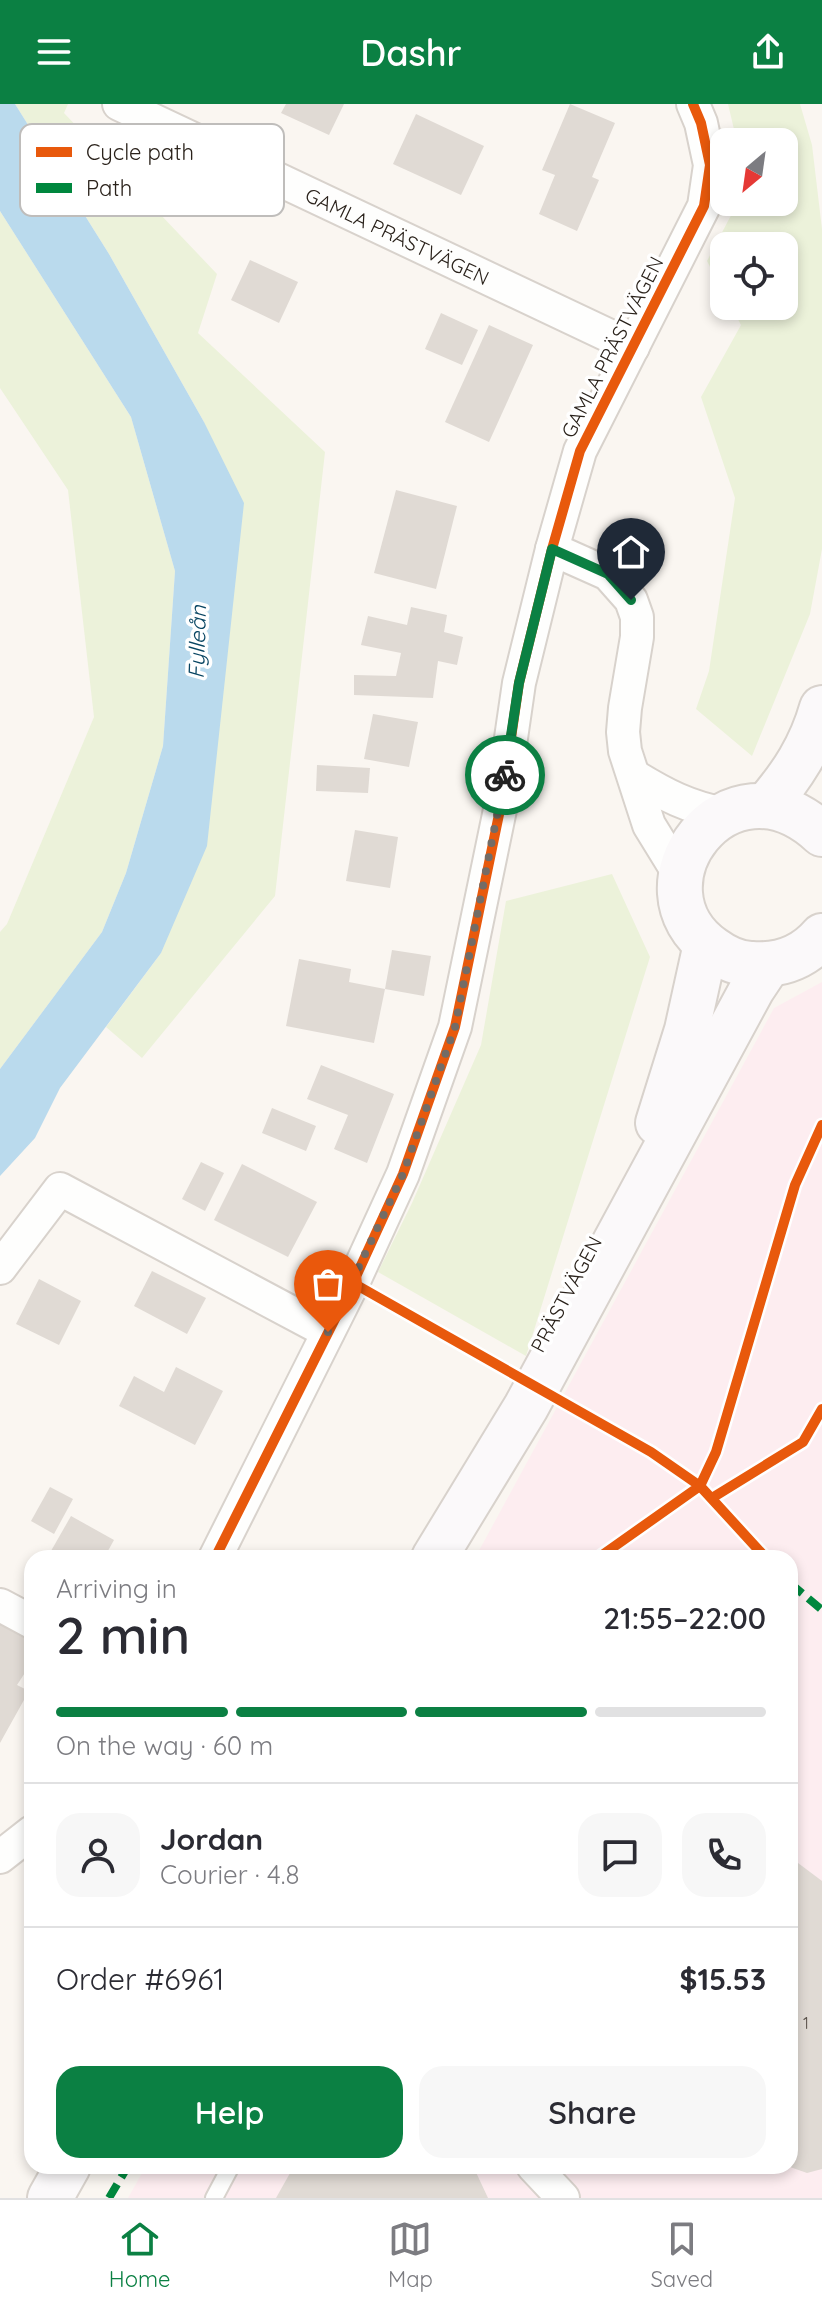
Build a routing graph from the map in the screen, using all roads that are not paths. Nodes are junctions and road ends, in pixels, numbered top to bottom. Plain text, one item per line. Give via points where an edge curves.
1 (119, 104) edge
2 (693, 104) edge
3 (161, 124) edge
4 (284, 182) edge
5 (633, 347) junction
6 (552, 549) junction
7 (822, 708) edge
8 (634, 776) junction
9 (745, 810) junction
10 (822, 834) edge
11 (681, 877) junction
12 (706, 944) junction
13 (819, 944) edge
14 (768, 965) junction
15 (630, 1211) junction
16 (0, 1268) edge
17 (328, 1332) junction
18 (219, 1550) edge
19 (439, 1550) edge
20 (0, 1605) edge
21 (24, 1618) edge
22 (24, 1838) edge
23 (0, 1857) edge
24 (64, 2174) edge
25 (227, 2174) edge
26 (540, 2174) edge
27 (50, 2198) edge
28 (214, 2198) edge
29 (563, 2198) edge

1 - 3 street, GAMLA PRÄSTVÄGEN
2 - 5 street, GAMLA PRÄSTVÄGEN via 710,165 704,206
4 - 5 street, GAMLA PRÄSTVÄGEN
5 - 6 street, GAMLA PRÄSTVÄGEN via 580,451
6 - 8 street via 608,574 631,600 637,637 623,732
6 - 17 street, GAMLA PRÄSTVÄGEN via 519,683 502,800 455,1027 403,1174
7 - 9 street via 788,781
8 - 9 street via 693,808
8 - 11 street via 649,825
9 - 10 street via 787,810
9 - 11 street via 708,825 685,857
11 - 12 street via 685,914
12 - 14 street via 725,957
12 - 15 street, PRÄSTVÄGEN via 687,1030
13 - 14 street
14 - 15 street, PRÄSTVÄGEN
15 - 19 street, PRÄSTVÄGEN via 526,1407
16 - 17 street via 60,1189
17 - 18 street, GAMLA PRÄSTVÄGEN
20 - 21 street
22 - 23 street
24 - 27 street
25 - 28 lane
26 - 29 street

